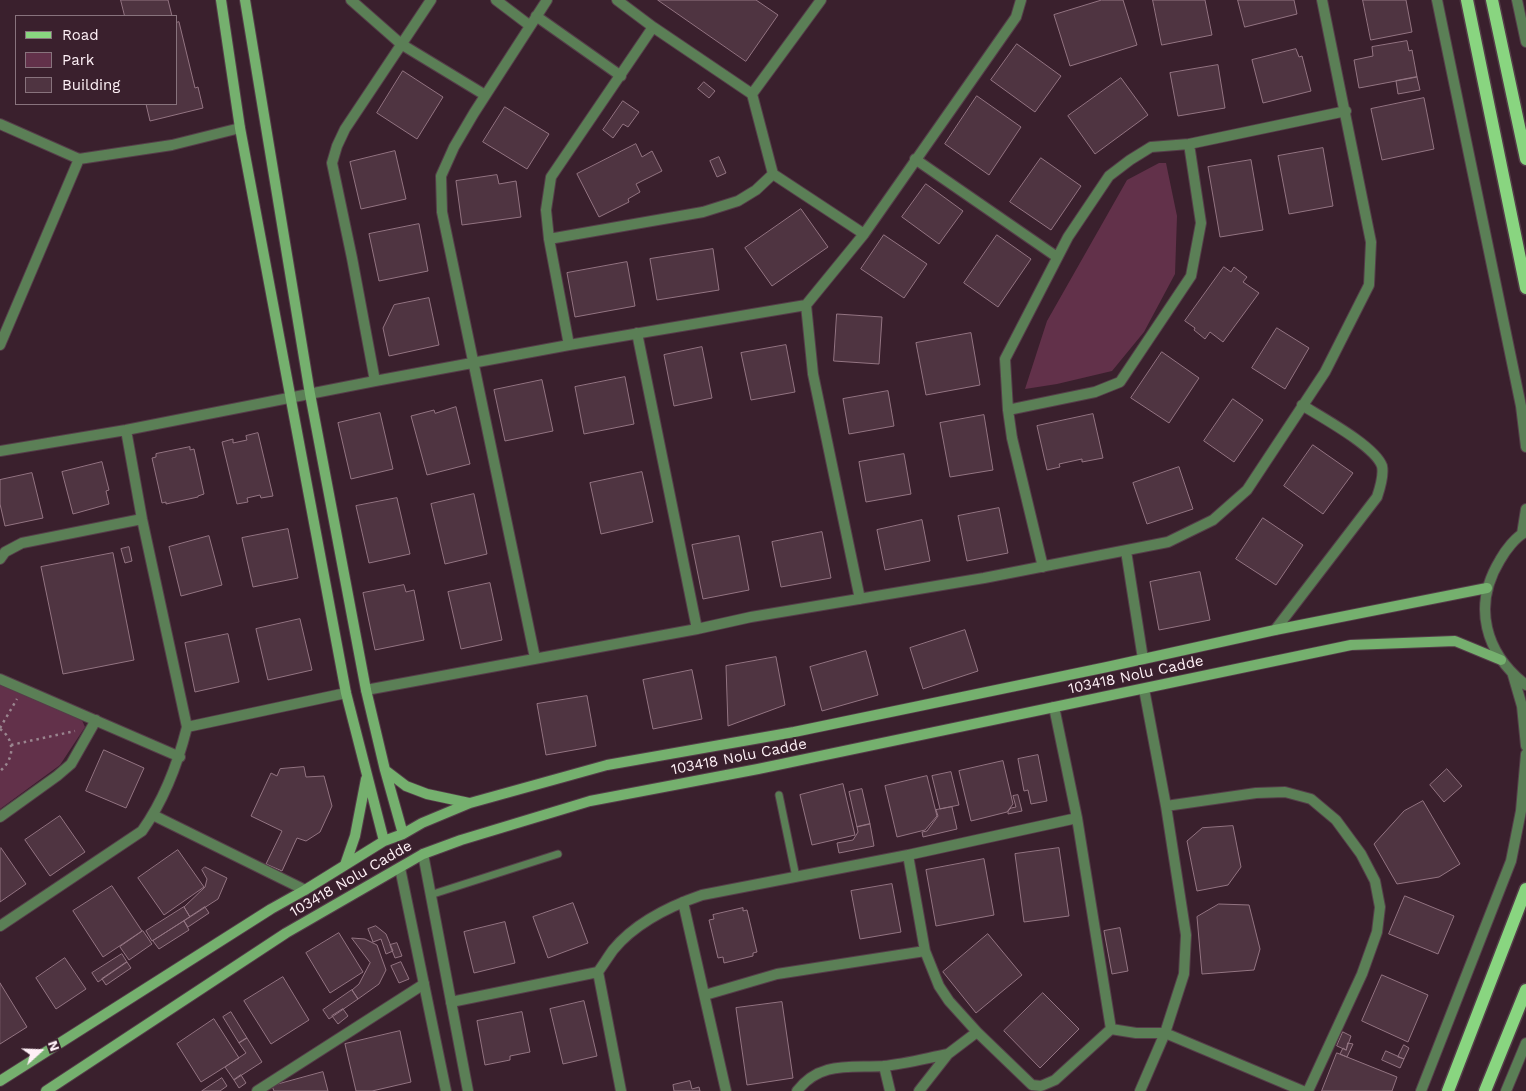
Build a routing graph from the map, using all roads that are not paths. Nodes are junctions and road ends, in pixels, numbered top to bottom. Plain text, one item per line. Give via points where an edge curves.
1 (222, 0) edge
2 (245, 0) edge
3 (351, 0) edge
4 (431, 0) edge
5 (496, 0) edge
6 (547, 0) edge
7 (617, 0) edge
8 (821, 0) edge
9 (1021, 0) edge
10 (1322, 0) edge
11 (1437, 0) edge
12 (1467, 0) edge
13 (1492, 0) edge
14 (1517, 0) edge
15 (536, 16) junction
16 (529, 25) junction
17 (653, 27) junction
18 (1526, 42) edge
19 (401, 44) junction
20 (621, 76) junction
21 (752, 94) junction
22 (484, 96) junction
23 (1346, 110) junction
24 (0, 124) edge
25 (240, 128) junction
26 (1189, 144) junction
27 (79, 159) junction
28 (916, 159) junction
29 (1526, 159) edge
30 (773, 174) junction
31 (864, 234) junction
32 (548, 239) junction
33 (1057, 258) junction
34 (1526, 288) edge
35 (806, 305) junction
36 (637, 333) junction
37 (0, 345) edge
38 (569, 345) junction
39 (473, 362) junction
40 (375, 381) junction
41 (310, 394) junction
42 (290, 398) junction
43 (1302, 405) junction
44 (1008, 410) junction
45 (126, 430) junction
46 (1526, 447) edge
47 (0, 450) edge
48 (1526, 509) edge
49 (142, 520) junction
50 (1524, 533) edge
51 (1126, 551) junction
52 (0, 559) edge
53 (1043, 567) junction
54 (1487, 588) junction
55 (860, 599) junction
56 (697, 629) junction
57 (1275, 630) junction
58 (535, 658) junction
59 (1143, 659) junction
60 (1501, 660) junction
61 (1513, 675) junction
62 (0, 679) edge
63 (1526, 685) edge
64 (1144, 689) junction
65 (366, 690) junction
66 (346, 693) junction
67 (1054, 707) junction
68 (94, 724) junction
69 (188, 727) junction
70 (1526, 746) edge
71 (1526, 754) edge
72 (180, 757) junction
73 (385, 770) junction
74 (366, 775) junction
75 (779, 795) dead end
76 (470, 803) junction
77 (1166, 806) junction
78 (153, 815) junction
79 (0, 817) edge
80 (1076, 818) junction
81 (403, 834) junction
82 (384, 841) junction
83 (423, 854) junction
84 (558, 854) dead end
85 (908, 855) junction
86 (345, 864) junction
87 (400, 868) junction
88 (796, 877) junction
89 (1526, 889) edge
90 (305, 890) junction
91 (430, 895) junction
92 (683, 902) junction
93 (0, 926) edge
94 (925, 951) junction
95 (598, 972) junction
96 (424, 984) junction
97 (1526, 990) edge
98 (705, 995) junction
99 (451, 1002) junction
100 (1111, 1029) junction
101 (978, 1032) junction
102 (1165, 1033) junction
103 (1526, 1043) edge
104 (948, 1054) junction
105 (884, 1066) junction
106 (0, 1081) edge
107 (46, 1091) edge
108 (257, 1091) edge
109 (446, 1091) edge
110 (468, 1091) edge
111 (621, 1091) edge
112 (726, 1091) edge
113 (797, 1091) edge
114 (890, 1091) edge
115 (918, 1091) edge
116 (1140, 1091) edge
117 (1303, 1091) edge
118 (1308, 1091) edge
119 (1421, 1091) edge
120 (1448, 1091) edge
121 (1485, 1091) edge
122 (1506, 1091) edge

1 - 25 main road
2 - 41 main road
3 - 19 street
4 - 19 street
5 - 16 street
6 - 15 street
7 - 17 street
8 - 21 street
9 - 28 street via 1016,17
10 - 23 street
11 - 46 street via 1521,406
12 - 34 main road
13 - 29 main road
14 - 18 street
15 - 16 street
15 - 20 street
16 - 22 street
17 - 20 street
17 - 21 street
19 - 22 street
19 - 40 street via 345,129 332,163
20 - 32 street via 551,177 546,210
21 - 30 street
22 - 39 street via 441,176 442,212
23 - 26 street
23 - 43 street via 1371,242 1369,285 1325,372
24 - 27 street
25 - 27 street via 172,145
25 - 42 main road
26 - 33 street via 1151,147 1109,176
26 - 44 street via 1201,223 1191,276 1120,382 1095,392
27 - 37 street
28 - 31 street
28 - 33 street
30 - 31 street
30 - 32 street via 738,201 704,212
31 - 35 street
32 - 38 street
33 - 44 street via 1004,359
35 - 36 street
35 - 55 street via 813,374
36 - 38 street
36 - 56 street
38 - 39 street
39 - 40 street
39 - 58 street
40 - 41 street
41 - 42 street
41 - 65 main road
42 - 45 street
42 - 66 main road
43 - 51 street via 1247,490 1213,520 1168,542
43 - 57 street via 1360,442 1379,460 1382,468 1380,487 1377,497
44 - 53 street
45 - 47 street
45 - 49 street
48 - 50 street
49 - 52 street via 22,543 5,552
49 - 69 street
50 - 54 street via 1503,554
51 - 53 street
51 - 59 street
53 - 55 street
54 - 57 main road
54 - 60 street via 1486,626
55 - 56 street
56 - 58 street
57 - 59 main road
58 - 65 street
59 - 76 main road via 794,732 607,765
60 - 61 street
60 - 64 main road, 103418 Nolu Cadde via 1455,642 1351,645
61 - 63 street
61 - 70 street via 1522,706
62 - 68 street
64 - 67 main road, 103418 Nolu Cadde
64 - 77 street
65 - 73 main road
66 - 69 street
66 - 74 main road
67 - 80 street
67 - 83 main road, 103418 Nolu Cadde via 590,801
68 - 72 street
68 - 79 street via 70,764
69 - 72 street
71 - 119 street via 1521,811 1510,861
72 - 78 street
73 - 76 main road via 420,792
73 - 81 main road
74 - 82 main road
74 - 86 main road via 355,836
75 - 88 lane
76 - 81 main road
77 - 102 street via 1186,935 1184,974
77 - 118 street via 1256,793 1285,792 1311,799 1336,820 1361,854 1375,881 1380,907 1377,932 1362,974
78 - 90 street
78 - 93 street via 142,830
80 - 85 street
80 - 100 street
81 - 82 main road
82 - 86 main road
83 - 87 main road, 103418 Nolu Cadde
83 - 91 street
84 - 91 lane
85 - 88 street
85 - 94 street
86 - 90 main road
87 - 96 street
87 - 107 main road, 103418 Nolu Cadde via 286,933
88 - 92 street via 702,895
89 - 120 main road
90 - 106 main road
91 - 99 street
92 - 95 street via 638,927 614,949
92 - 98 street
94 - 98 street via 777,974
94 - 101 street via 944,993
95 - 99 street
95 - 111 street
96 - 108 street
96 - 109 street
97 - 121 main road
98 - 112 street
99 - 110 street
100 - 101 street via 1055,1080 1041,1086 1032,1085
100 - 102 street
101 - 104 street
102 - 116 street
102 - 117 street
103 - 122 street
104 - 105 street
104 - 115 street
105 - 113 street via 843,1066 821,1072
105 - 114 street

